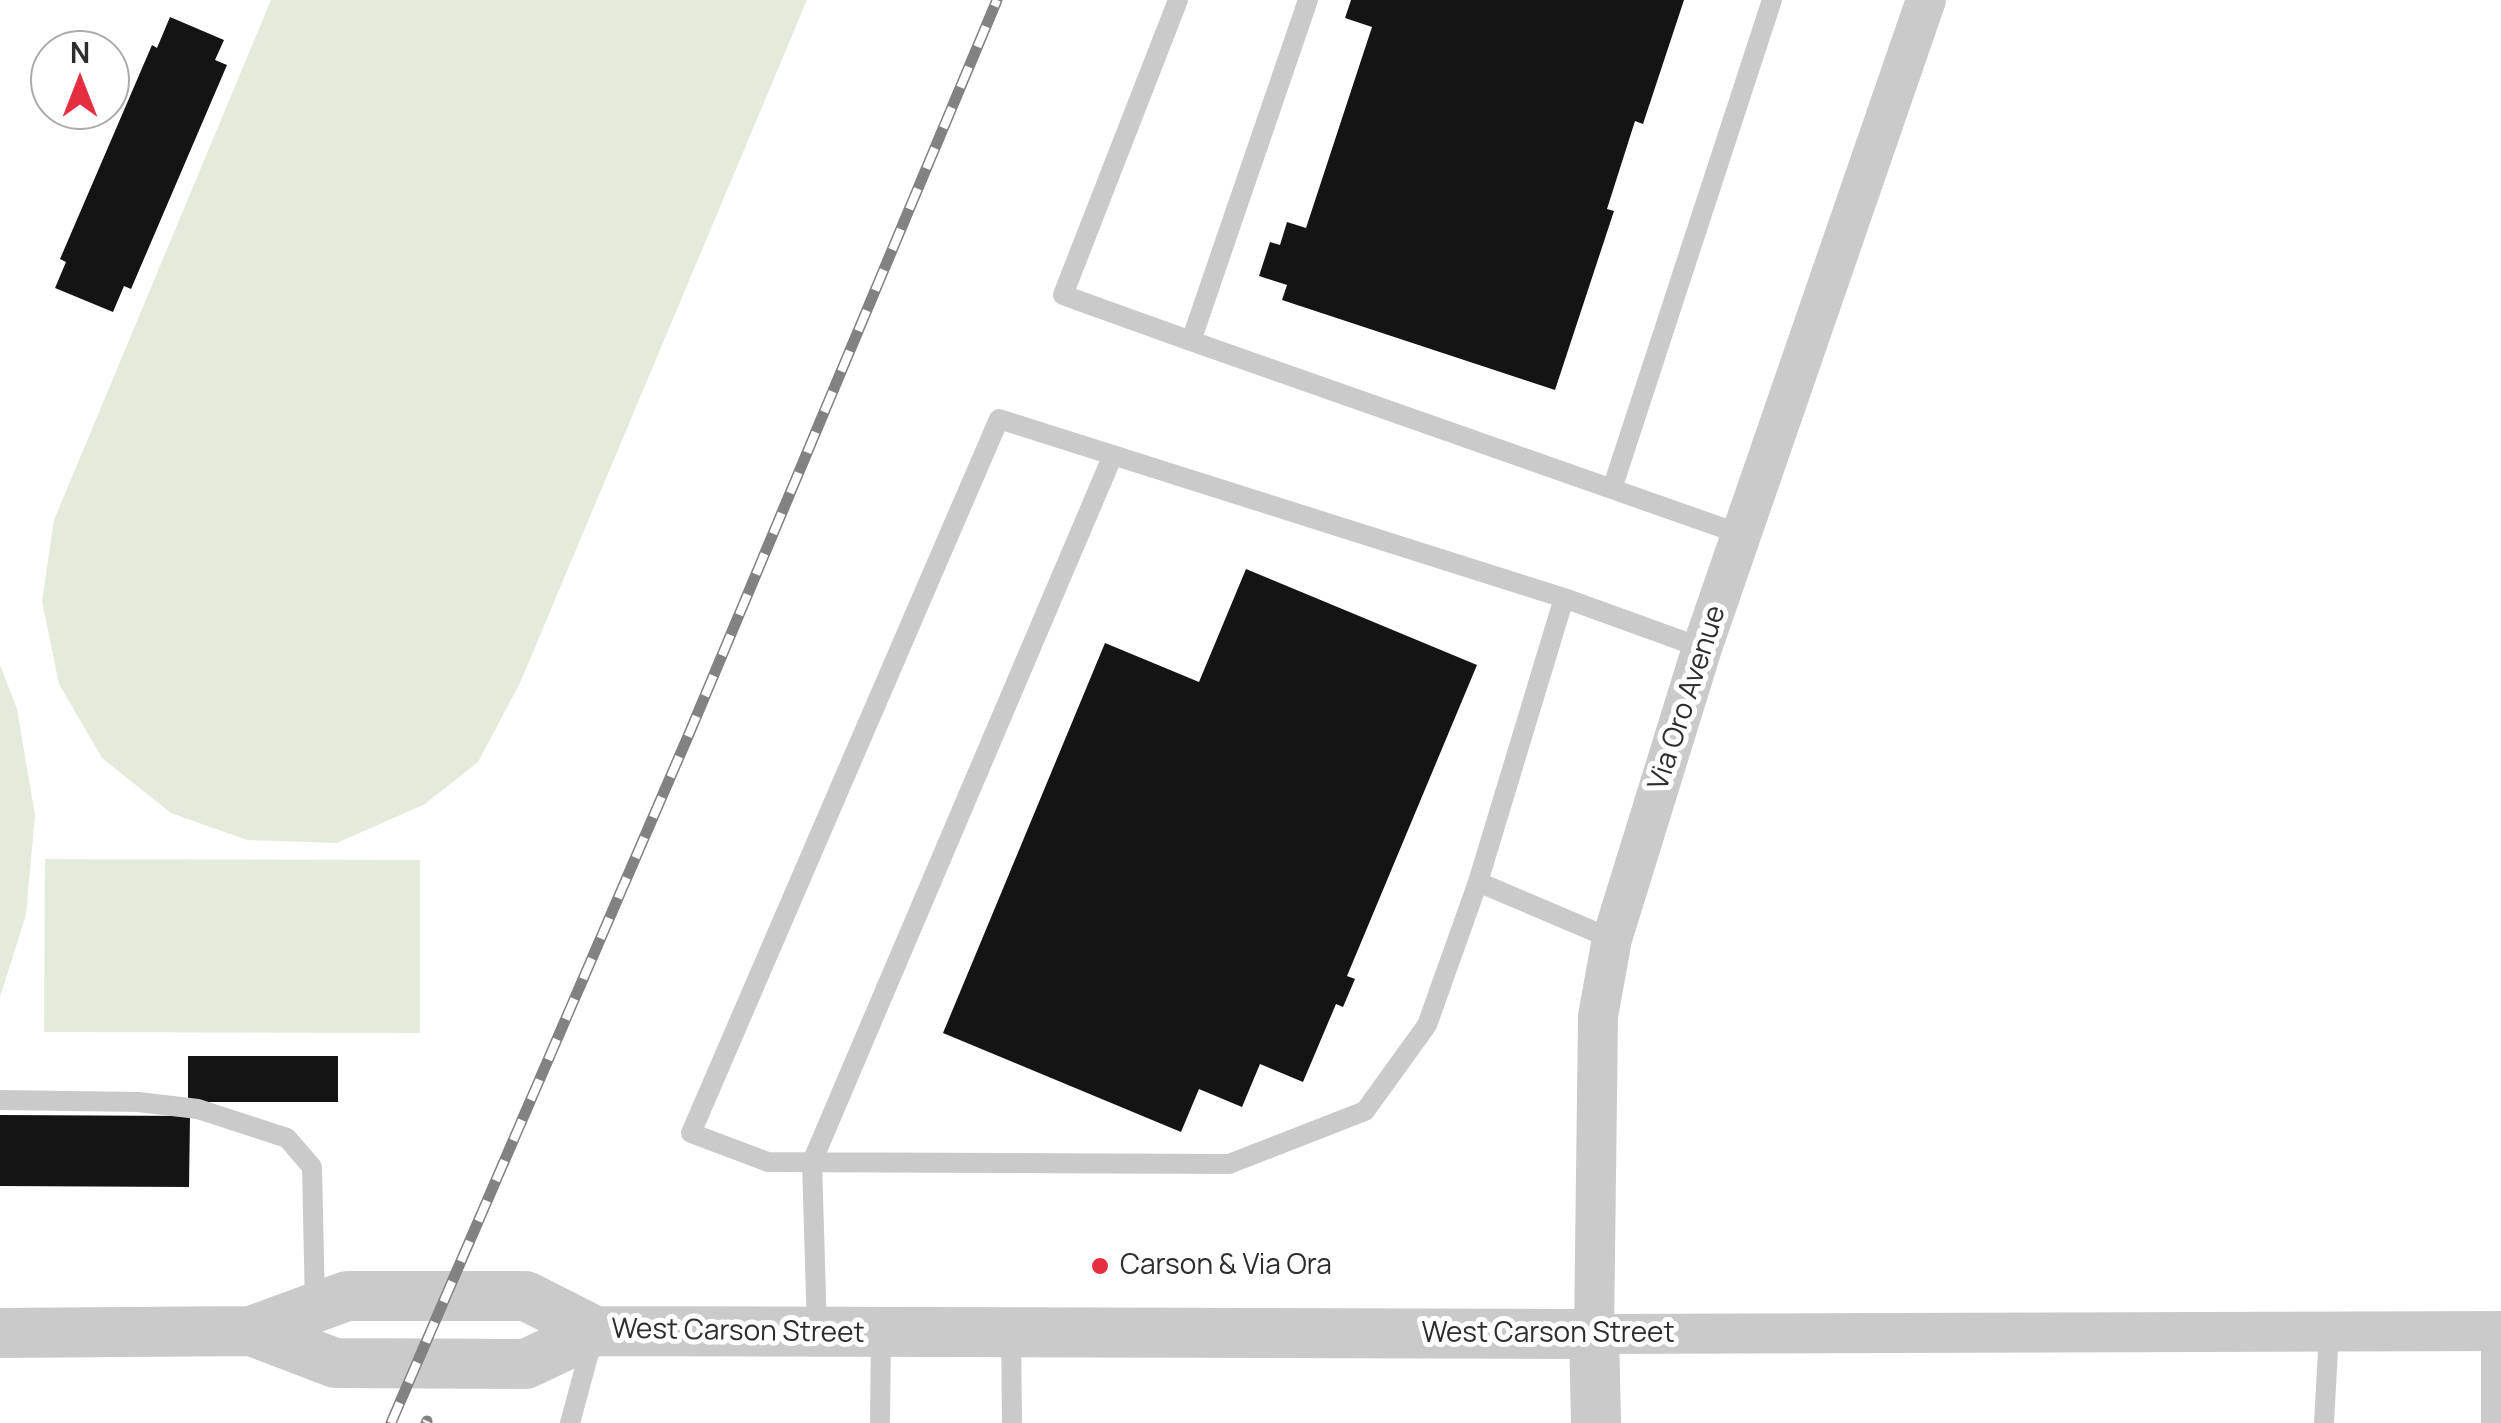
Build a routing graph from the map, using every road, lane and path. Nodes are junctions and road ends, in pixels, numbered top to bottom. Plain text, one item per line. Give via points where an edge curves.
1 (1178, 0) edge
2 (1308, 0) edge
3 (1772, 0) edge
4 (1926, 0) edge
5 (1191, 341) junction
6 (1113, 455) junction
7 (1612, 486) junction
8 (1743, 535) junction
9 (1564, 598) junction
10 (1702, 648) junction
11 (1478, 882) junction
12 (1612, 938) junction
13 (0, 1100) edge
14 (812, 1162) junction
15 (315, 1310) junction
16 (251, 1331) junction
17 (595, 1331) junction
18 (2496, 1331) edge
19 (2329, 1332) junction
20 (0, 1333) edge
21 (817, 1333) junction
22 (881, 1334) junction
23 (1010, 1334) junction
24 (1594, 1334) junction
25 (570, 1423) edge
26 (880, 1423) edge
27 (1012, 1423) edge
28 (1596, 1423) edge
29 (2324, 1423) edge
30 (2491, 1423) edge

1 - 5 lane via 1063,295
2 - 5 lane
3 - 7 lane
4 - 8 street, Via Oro Avenue
5 - 7 lane
6 - 9 lane
6 - 14 lane
6 - 14 lane via 999,419 691,1133 768,1162
7 - 8 lane
8 - 10 street, Via Oro Avenue
9 - 10 lane
9 - 11 lane
10 - 12 street, Via Oro Avenue
11 - 12 lane
11 - 14 lane via 1427,1025 1365,1111 1228,1164
12 - 24 street, Via Oro Avenue via 1598,1016
13 - 15 lane via 198,1109 286,1138 312,1167
14 - 21 lane
15 - 16 street, West Carson Street
15 - 17 street, West Carson Street via 347,1296 526,1296
16 - 17 street, West Carson Street via 336,1363 526,1364
16 - 20 street
17 - 21 street, West Carson Street
17 - 25 lane
18 - 19 street, West Carson Street
18 - 30 lane
19 - 24 street, West Carson Street
19 - 29 lane
21 - 22 street, West Carson Street
22 - 23 street, West Carson Street
22 - 26 lane
23 - 24 street, West Carson Street
23 - 27 lane
24 - 28 street, Via Oro Avenue

